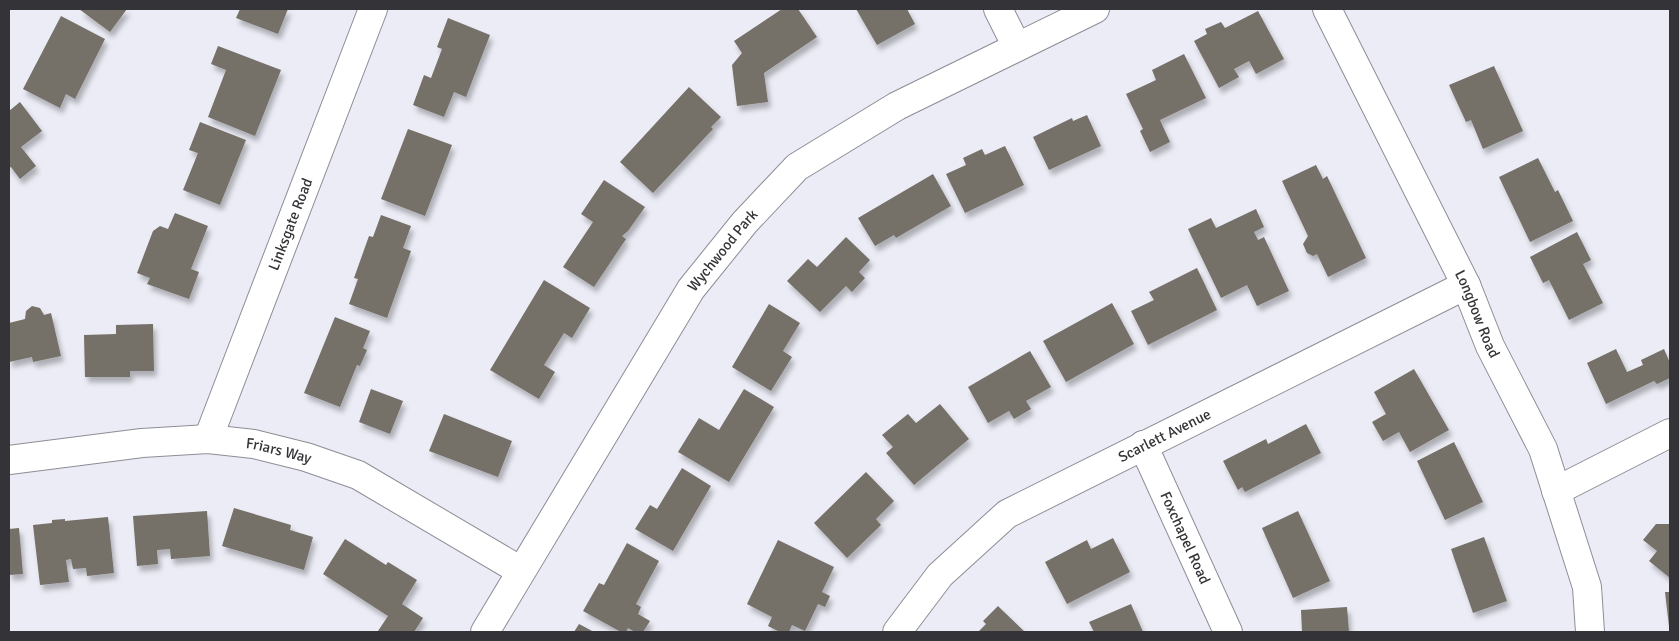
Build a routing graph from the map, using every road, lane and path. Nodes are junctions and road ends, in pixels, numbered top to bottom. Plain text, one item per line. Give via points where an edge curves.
1 (372, 9) edge
2 (998, 9) edge
3 (1095, 9) edge
4 (1328, 9) edge
5 (1017, 47) junction
6 (1466, 285) junction
7 (1670, 433) edge
8 (208, 439) junction
9 (1144, 445) junction
10 (9, 460) edge
11 (1556, 491) junction
12 (521, 571) junction
13 (485, 632) edge
14 (897, 632) edge
15 (1228, 632) edge
16 (1590, 632) edge

1 - 8 street, Linksgate Road
2 - 5 street
3 - 5 street, Wychwood Park
4 - 6 street, Longbow Road
5 - 12 street, Wychwood Park via 897,106 798,167 758,208 690,289
6 - 9 street, Scarlett Avenue
6 - 11 street, Longbow Road via 1490,346 1543,450
7 - 11 street
8 - 10 street, Friars Way via 142,443
8 - 12 street, Friars Way via 263,446 358,475
9 - 14 street, Scarlett Avenue via 1007,514 940,575
9 - 15 street, Foxchapel Road
11 - 16 street, Longbow Road via 1587,587
12 - 13 street, Wychwood Park

